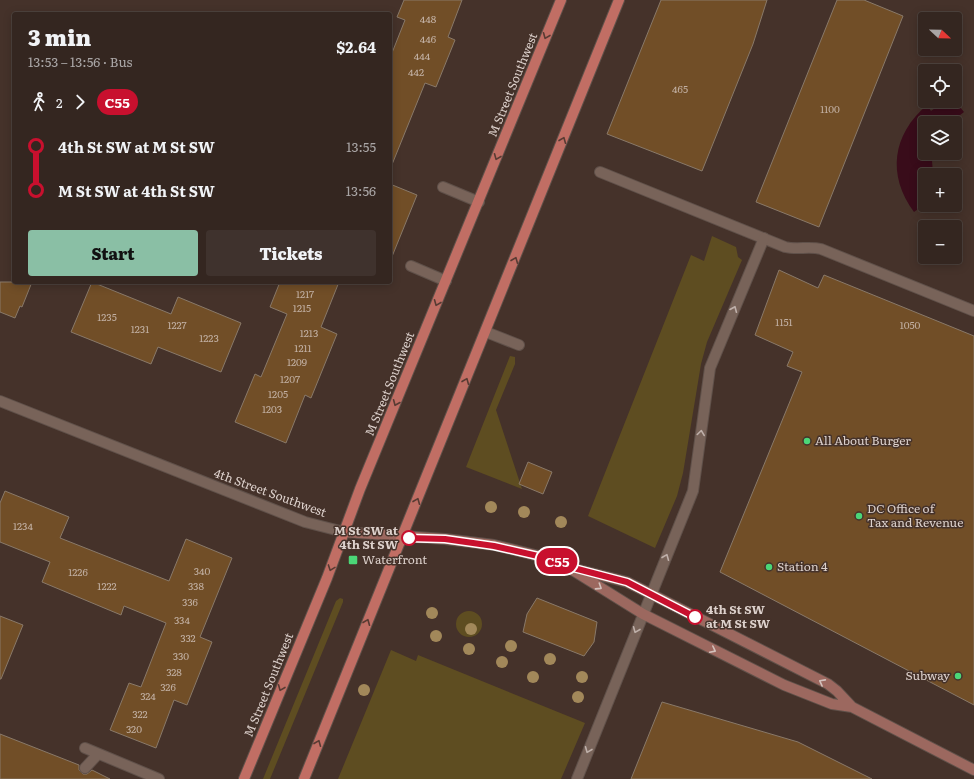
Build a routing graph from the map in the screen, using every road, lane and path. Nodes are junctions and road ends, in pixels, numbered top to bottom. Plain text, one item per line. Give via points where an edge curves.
1 (561, 0) edge
2 (620, 0) edge
3 (600, 172) dead end
4 (443, 187) dead end
5 (479, 202) junction
6 (764, 238) junction
7 (410, 266) dead end
8 (446, 280) junction
9 (974, 311) edge
10 (486, 332) junction
11 (520, 345) dead end
12 (0, 401) edge
13 (344, 532) junction
14 (402, 537) junction
15 (566, 566) junction
16 (651, 594) junction
17 (643, 614) junction
18 (852, 707) junction
19 (85, 748) dead end
20 (98, 754) junction
21 (85, 768) dead end
22 (974, 770) edge
23 (159, 779) edge
24 (244, 779) edge
25 (304, 779) edge
26 (576, 779) edge

1 -> 5 main road, M Street Southwest
10 -> 2 main road
3 - 6 street
4 - 5 street
5 - 8 main road, M Street Southwest
6 - 9 street via 793,249 822,249
16 -> 6 street via 693,491 710,368
7 - 8 street
8 -> 13 main road, M Street Southwest
10 - 11 street
14 -> 10 main road
12 - 13 street, 4th Street Southwest via 305,522
13 - 14 main road, 4th Street Southwest
13 -> 24 main road, M Street Southwest
14 - 15 main road, 4th Street Southwest via 445,539 494,546 551,559
25 -> 14 main road
15 - 16 main road, 4th Street Southwest via 627,582
15 -> 17 main road, 4th Street Southwest
16 - 17 street
18 -> 16 main road, 4th Street Southwest via 828,684
17 -> 18 main road, 4th Street Southwest via 784,686 832,704
17 -> 26 street
18 - 22 main road, 4th Street Southwest
19 - 20 street
20 - 21 street
20 - 23 street

